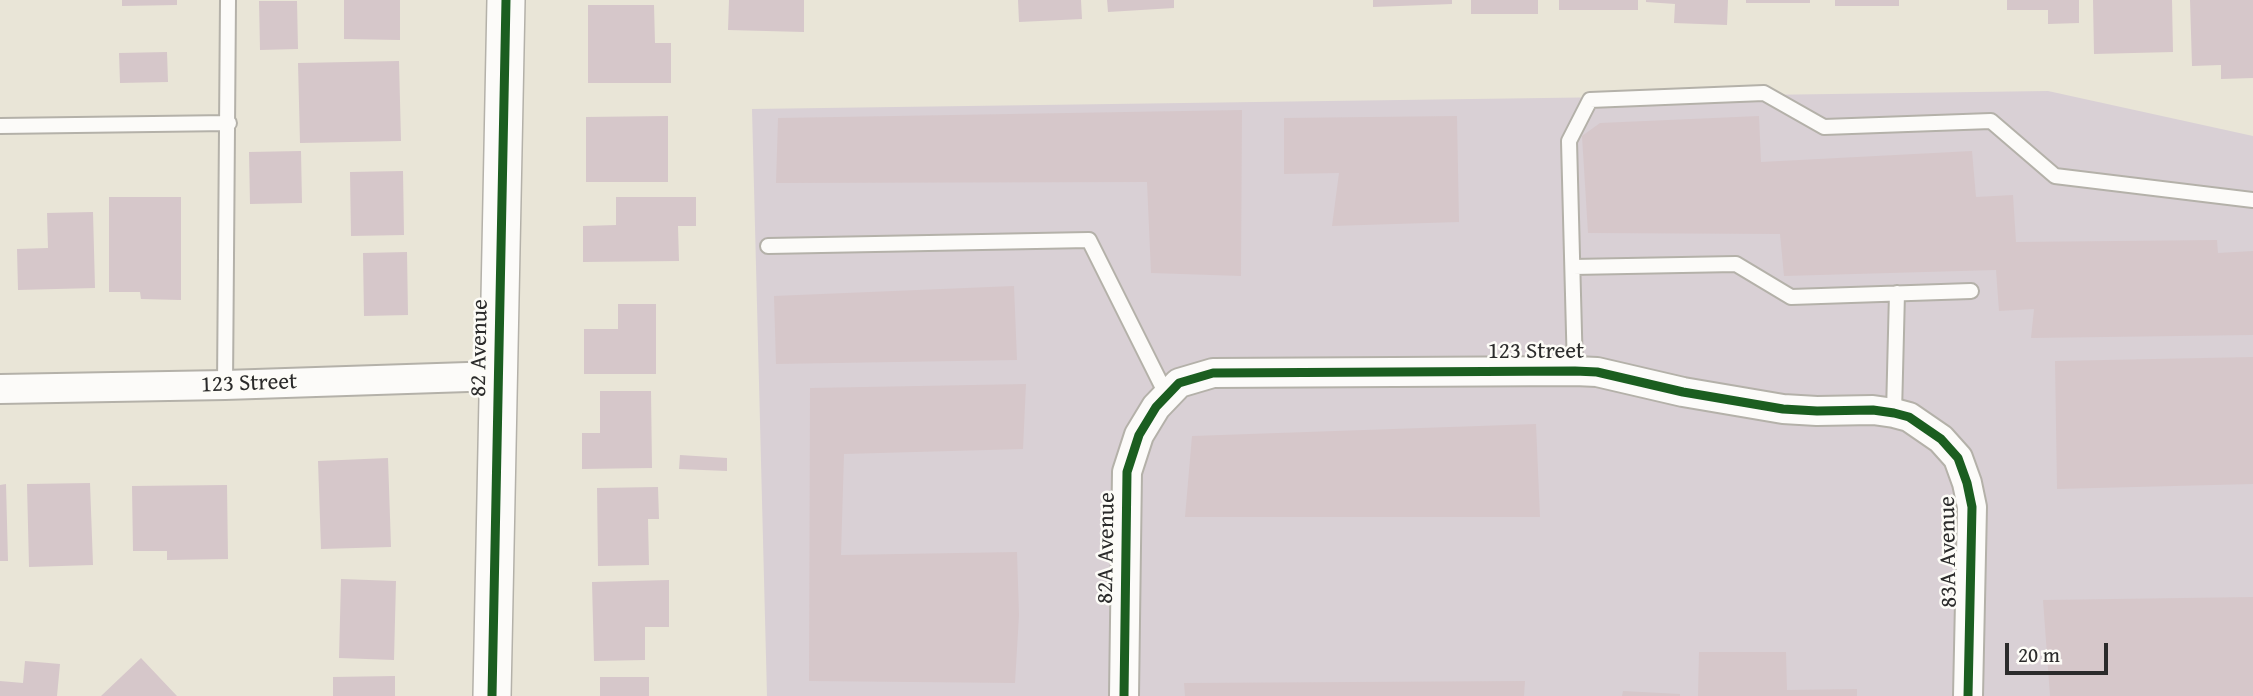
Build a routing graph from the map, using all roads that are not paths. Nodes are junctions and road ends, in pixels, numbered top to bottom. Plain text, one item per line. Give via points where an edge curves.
1 (229, 0) edge
2 (506, 0) edge
3 (229, 123) junction
4 (0, 127) edge
5 (2253, 200) edge
6 (768, 246) dead end
7 (1573, 267) junction
8 (1971, 291) dead end
9 (1897, 293) junction
10 (1576, 371) junction
11 (498, 376) junction
12 (225, 385) junction
13 (0, 388) edge
14 (1161, 402) junction
15 (1894, 413) junction
16 (1922, 424) joint
17 (492, 696) edge
18 (1124, 696) edge
19 (1968, 696) edge

1 - 3 lane
2 - 11 street, 82 Avenue
3 - 4 lane
3 - 12 lane
5 - 7 lane via 2055,176 1991,121 1824,127 1764,93 1590,100 1569,141
6 - 14 lane via 1088,240
7 - 9 lane via 1736,264 1791,297
7 - 10 lane
8 - 9 lane
9 - 15 lane
10 - 14 street, 123 Street via 1213,373 1180,383
10 - 15 street, 123 Street via 1783,409
11 - 12 street, 123 Street
11 - 17 street, 82 Avenue
12 - 13 street, 123 Street
14 - 18 street, 82A Avenue via 1139,435 1127,472
15 - 16 street, 123 Street
16 - 19 street, 83A Avenue via 1958,458 1972,507

